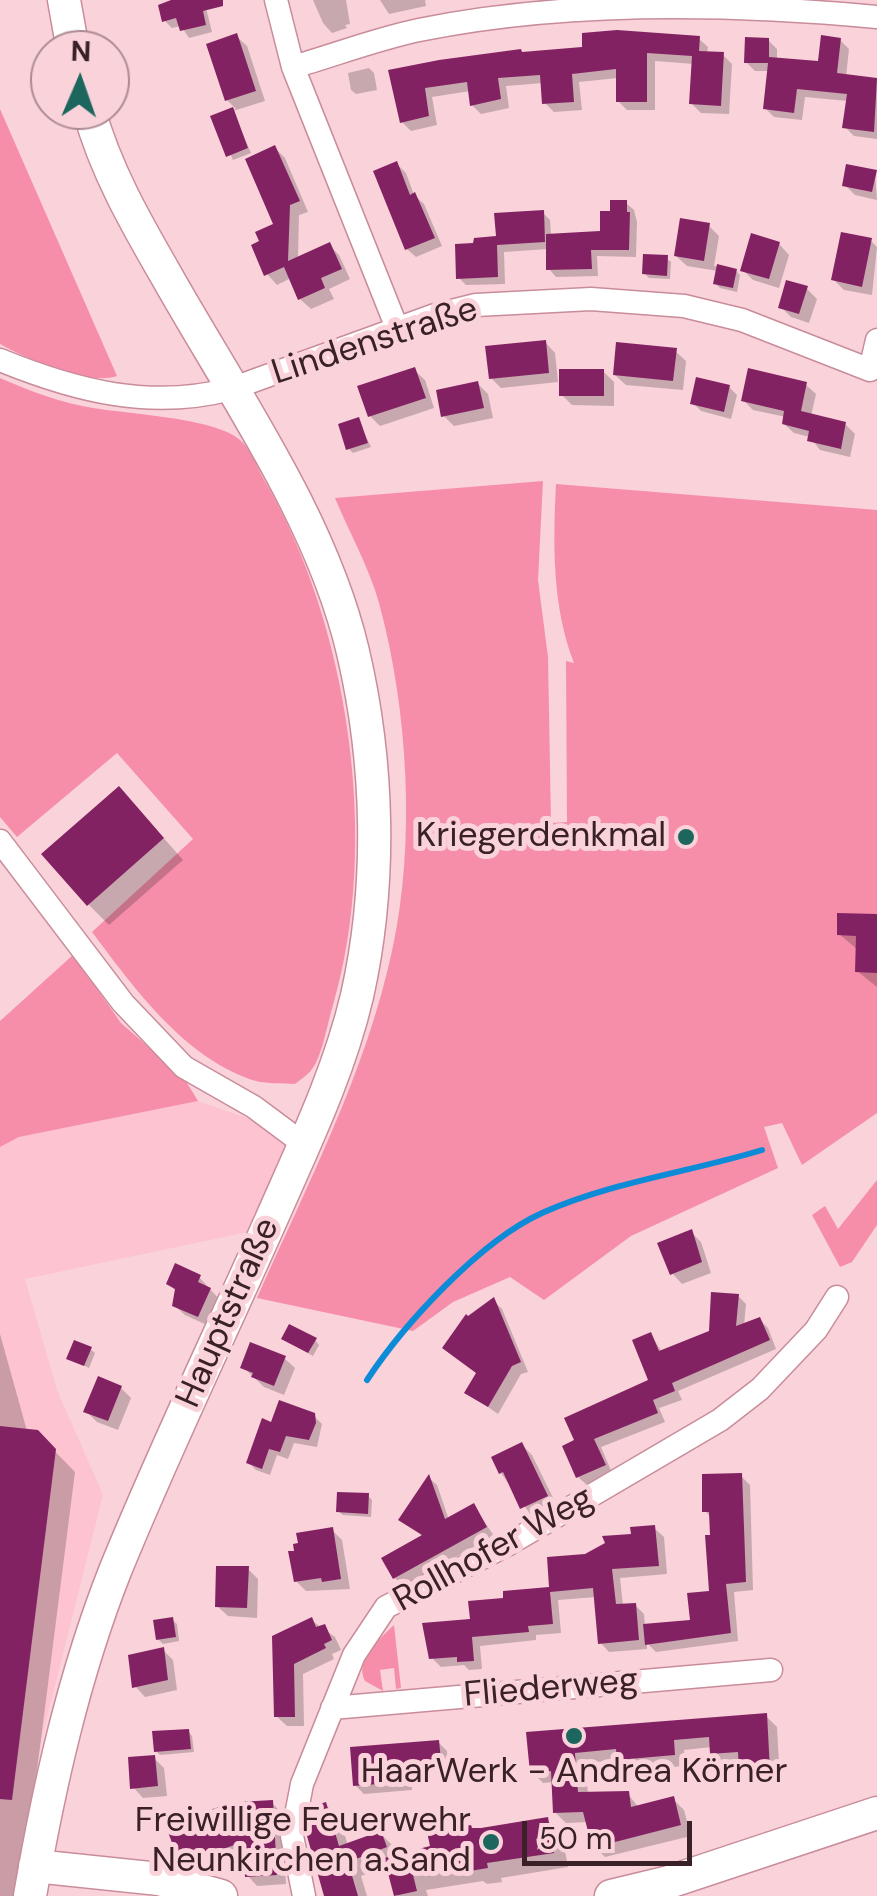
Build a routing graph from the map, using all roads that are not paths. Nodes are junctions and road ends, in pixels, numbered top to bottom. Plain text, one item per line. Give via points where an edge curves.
1 (64, 0) edge
2 (276, 0) edge
3 (877, 16) edge
4 (69, 30) edge
5 (294, 67) junction
6 (97, 130) edge
7 (397, 328) junction
8 (877, 340) edge
9 (0, 360) edge
10 (231, 389) junction
11 (0, 841) edge
12 (304, 1145) junction
13 (837, 1297) dead end
14 (771, 1670) dead end
15 (332, 1708) junction
16 (877, 1813) edge
17 (33, 1881) edge
18 (221, 1896) edge
19 (304, 1896) edge
20 (611, 1896) edge

1 - 4 main road
2 - 5 street
3 - 5 street via 575,7 418,30
5 - 7 street
6 - 10 main road, Hauptstraße via 129,210
7 - 8 street, Lindenstraße via 476,305 591,299 684,306 742,320 870,370
7 - 10 street, Lindenstraße
9 - 10 street, Lindenstraße via 104,394 164,399
10 - 12 main road, Hauptstraße via 319,549 353,651 372,781 365,945 346,1037
11 - 12 street via 122,1002 184,1067
12 - 17 main road, Hauptstraße via 114,1574 52,1777
13 - 15 street, Rollhofer Weg via 816,1330 760,1389 720,1420 507,1545 386,1607 354,1655
14 - 15 street, Fliederweg
15 - 19 street, Rollhofer Weg via 302,1784 292,1836
16 - 20 main road
17 - 18 main road via 159,1879

